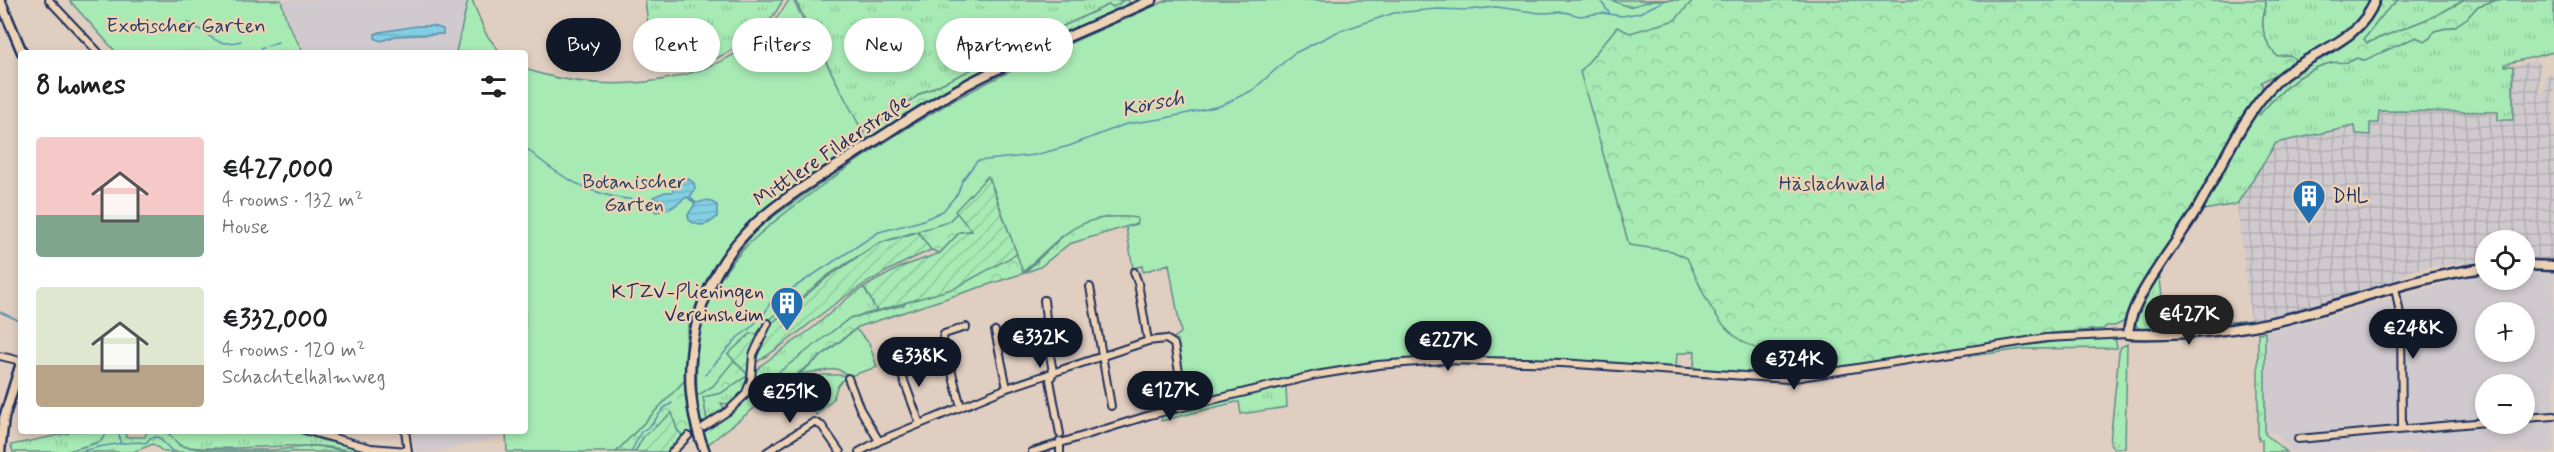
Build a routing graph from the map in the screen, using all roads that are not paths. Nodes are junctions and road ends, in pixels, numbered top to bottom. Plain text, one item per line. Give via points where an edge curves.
1 (0, 0) edge
2 (49, 0) edge
3 (1152, 0) edge
4 (2375, 0) edge
5 (21, 50) edge
6 (96, 50) edge
7 (2535, 266) edge
8 (2554, 266) edge
9 (2475, 269) edge
10 (1134, 272) dead end
11 (1090, 287) dead end
12 (2396, 290) junction
13 (1044, 300) dead end
14 (768, 323) dead end
15 (966, 327) dead end
16 (995, 331) dead end
17 (2128, 334) junction
18 (1149, 341) junction
19 (0, 356) edge
20 (1102, 356) junction
21 (18, 361) edge
22 (897, 362) dead end
23 (18, 372) edge
24 (1053, 372) junction
25 (848, 378) dead end
26 (1007, 388) junction
27 (1111, 406) dead end
28 (1185, 406) junction
29 (961, 407) junction
30 (2554, 416) edge
31 (2535, 417) edge
32 (2475, 423) edge
33 (920, 424) junction
34 (704, 427) dead end
35 (2402, 429) junction
36 (319, 434) edge
37 (406, 434) edge
38 (688, 436) dead end
39 (1060, 438) junction
40 (2298, 439) dead end
41 (879, 441) junction
42 (408, 451) edge
43 (0, 452) edge
44 (672, 452) edge
45 (705, 452) edge
46 (767, 452) edge
47 (840, 452) edge
48 (859, 452) edge
49 (1032, 452) edge
50 (1060, 452) edge

1 - 5 main road
2 - 6 street
3 - 45 main road, Mittlere Filderstraße via 956,91 789,197 755,224 715,275 694,332 690,387 696,427
4 - 17 main road via 2353,32 2289,72 2260,101 2143,292
7 - 8 main road
9 - 12 main road
10 - 18 street
11 - 20 street
12 - 17 main road via 2243,328
12 - 35 street via 2401,318
13 - 24 street
14 - 34 street via 753,355 751,380 745,394
15 - 29 street via 944,334 943,339
16 - 26 street
17 - 28 street via 2039,339 1783,380 1589,364 1407,362 1322,373
18 - 20 street
18 - 28 street via 1166,339 1174,344
19 - 21 street
20 - 24 street
20 - 27 street
22 - 33 street
23 - 43 main road via 4,418
24 - 26 street
24 - 39 street via 1050,380
25 - 41 street
26 - 29 street
28 - 39 street
29 - 33 street
30 - 31 street
32 - 35 street
33 - 41 street
35 - 40 street
36 - 42 street via 371,448
37 - 42 street
38 - 44 street
39 - 49 street
39 - 50 street
41 - 48 street
46 - 47 street via 814,422 819,423

